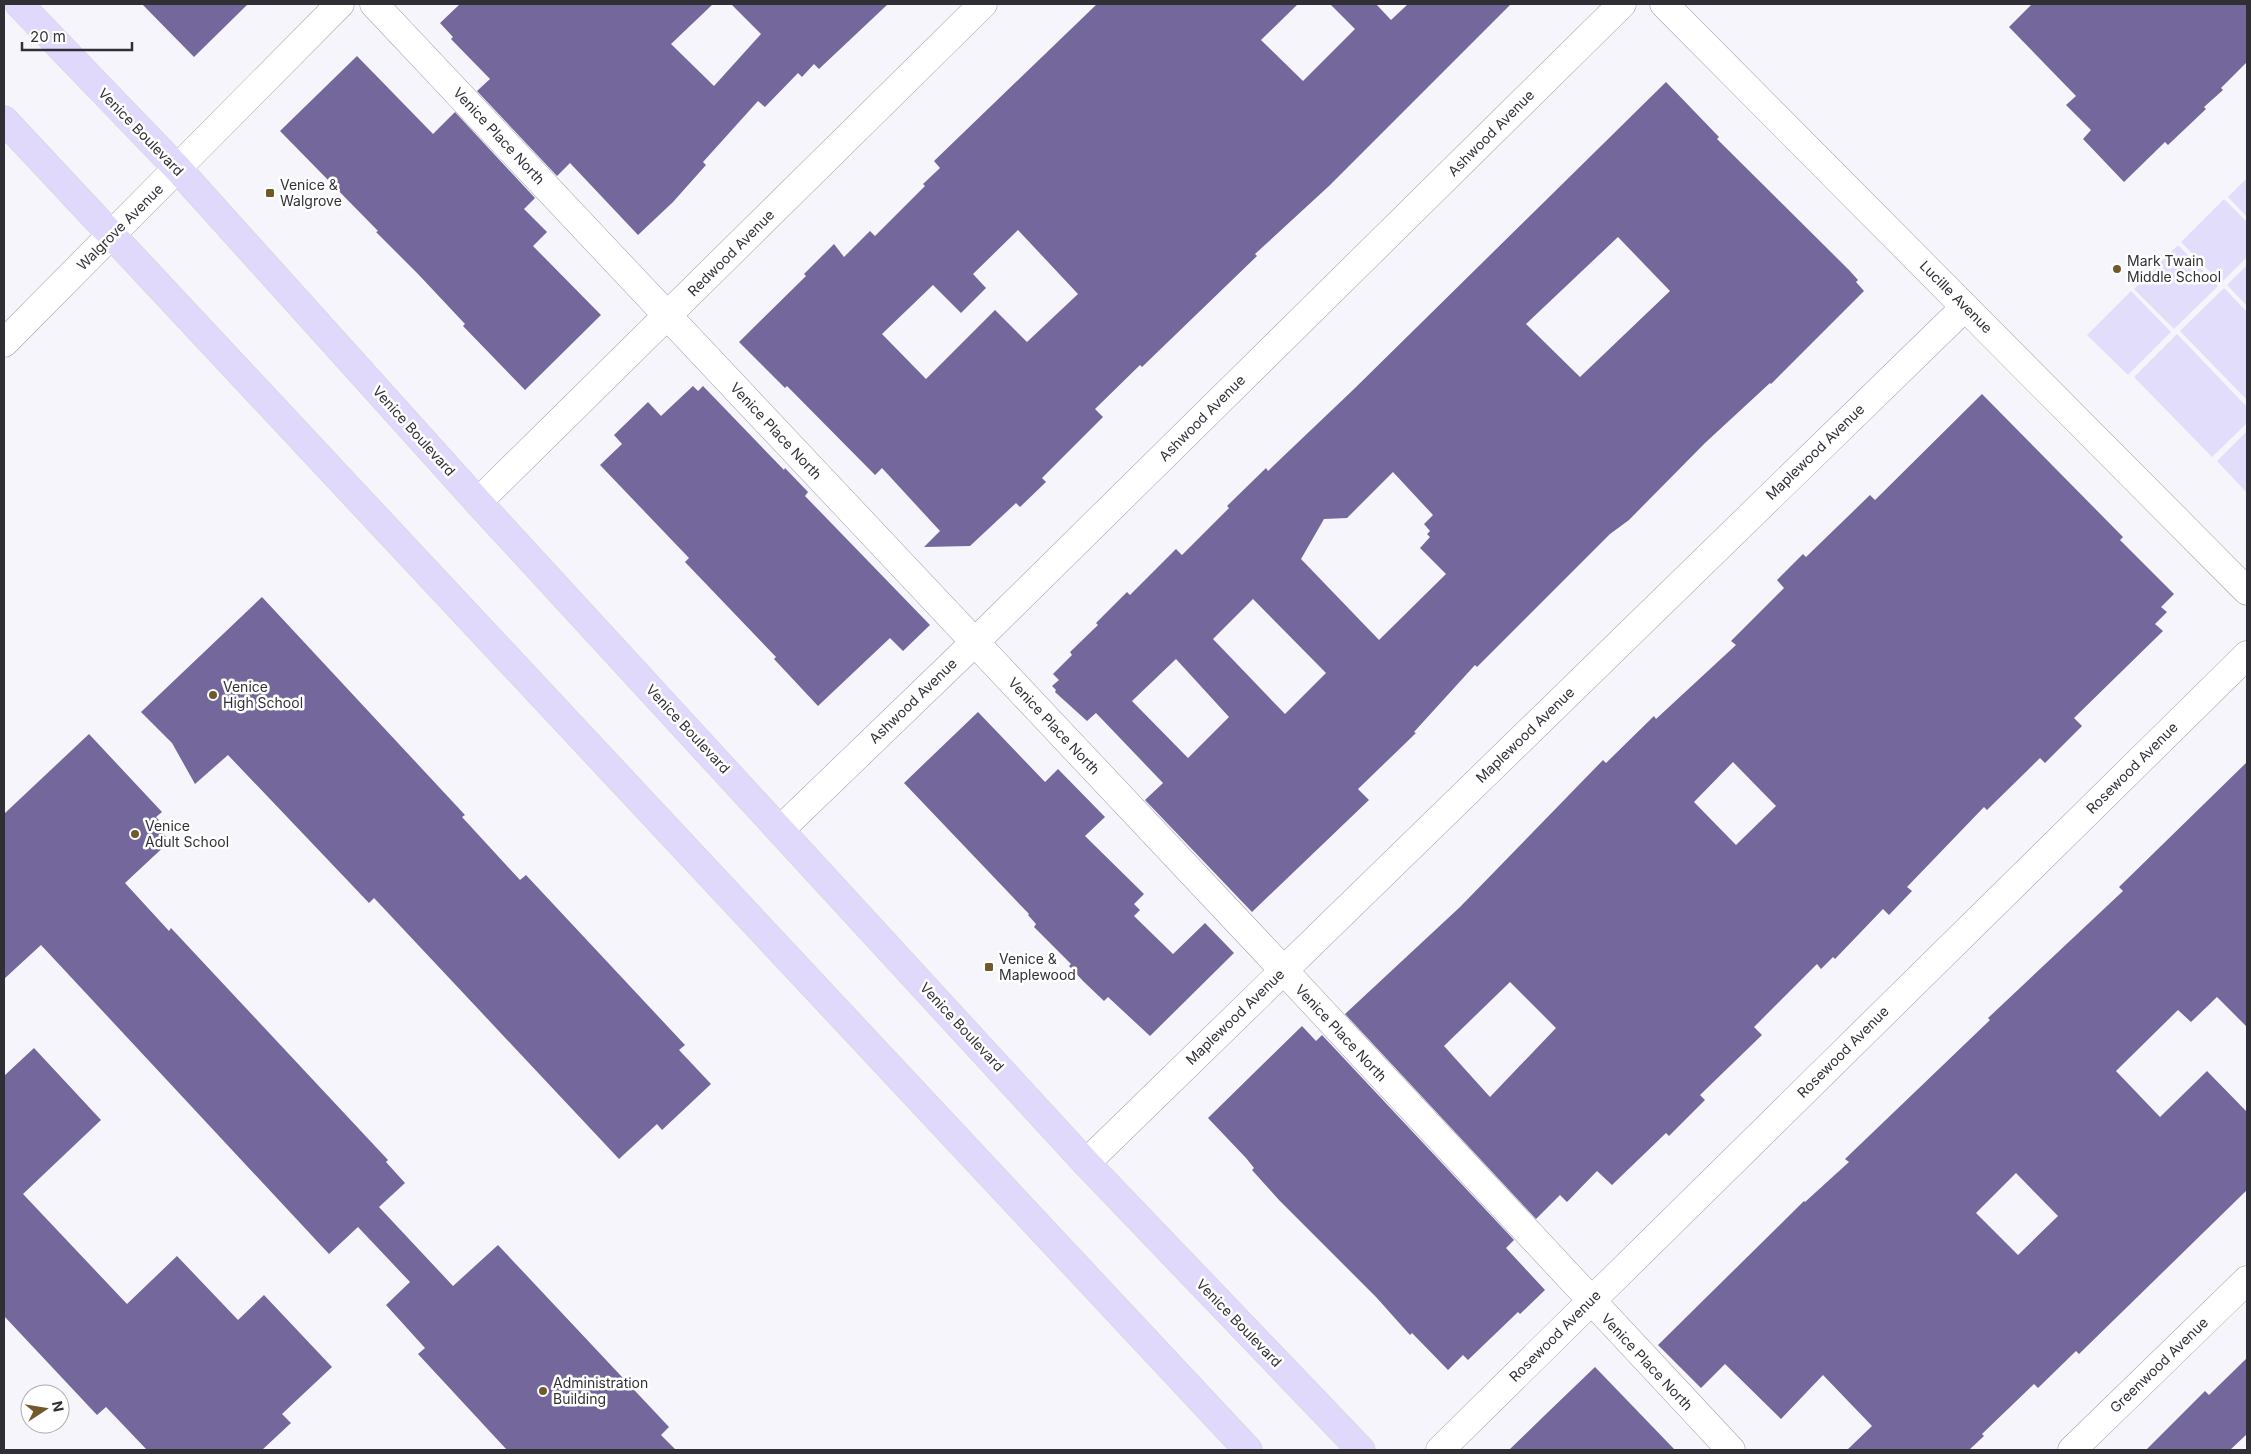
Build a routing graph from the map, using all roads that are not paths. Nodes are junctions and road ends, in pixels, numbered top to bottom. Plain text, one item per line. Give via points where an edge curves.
1 (19, 4) edge
2 (340, 4) edge
3 (374, 4) edge
4 (983, 4) edge
5 (1622, 4) edge
6 (1664, 4) edge
7 (4, 120) edge
8 (178, 169) junction
9 (112, 235) junction
10 (1965, 307) junction
11 (668, 315) junction
12 (4, 343) edge
13 (478, 502) junction
14 (2247, 591) edge
15 (975, 642) junction
16 (2247, 655) edge
17 (780, 830) junction
18 (1283, 970) junction
19 (1086, 1163) junction
20 (2247, 1280) edge
21 (1590, 1301) junction
22 (1248, 1450) edge
23 (1361, 1450) edge
24 (1440, 1450) edge
25 (1731, 1450) edge
26 (2072, 1450) edge

1 - 8 main road, Venice Boulevard
2 - 8 street, Walgrove Avenue
3 - 11 street, Venice Place North
4 - 11 street, Redwood Avenue
5 - 15 street, Ashwood Avenue
6 - 10 street, Lucille Avenue
7 - 9 main road
8 - 9 street, Walgrove Avenue
8 - 13 main road, Venice Boulevard
9 - 12 street, Walgrove Avenue
9 - 22 main road
10 - 14 street, Lucille Avenue
10 - 18 street, Maplewood Avenue
11 - 13 street, Redwood Avenue
11 - 15 street, Venice Place North
13 - 17 main road, Venice Boulevard
15 - 17 street, Ashwood Avenue
15 - 18 street, Venice Place North
16 - 21 street, Rosewood Avenue
17 - 19 main road, Venice Boulevard
18 - 19 street, Maplewood Avenue
18 - 21 street, Venice Place North
19 - 23 main road, Venice Boulevard
20 - 26 street, Greenwood Avenue
21 - 24 street, Rosewood Avenue
21 - 25 street, Venice Place North

